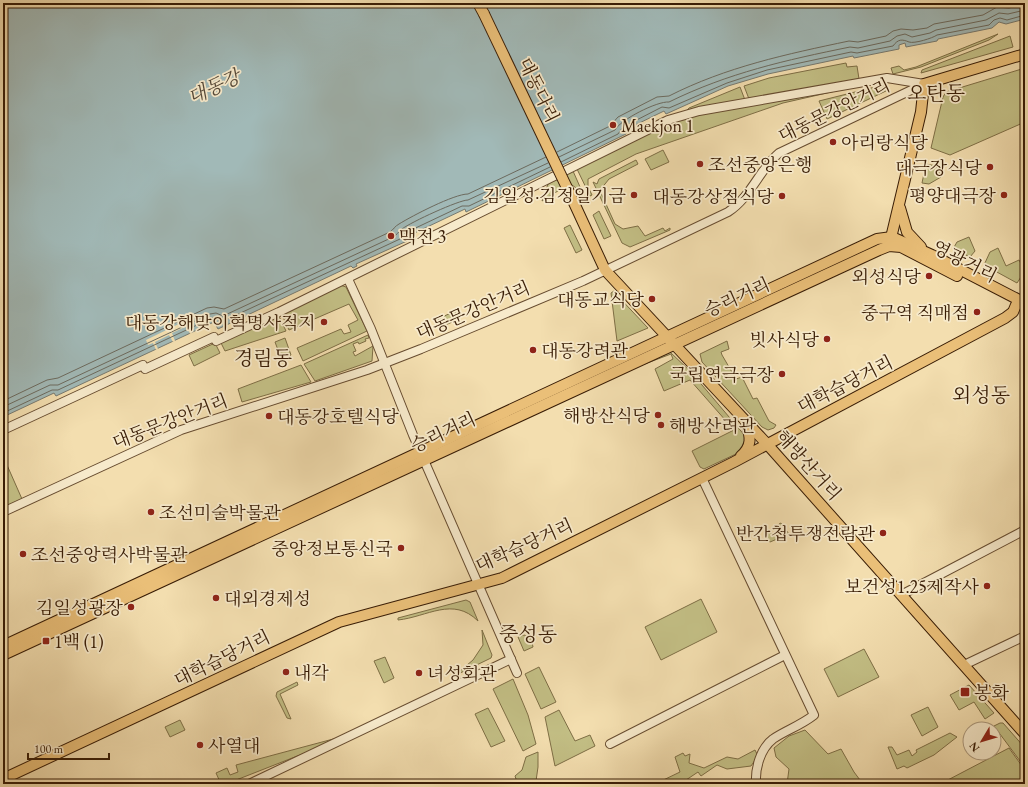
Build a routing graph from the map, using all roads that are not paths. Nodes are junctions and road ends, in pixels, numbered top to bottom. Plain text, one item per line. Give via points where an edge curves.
1 (478, 3) edge
2 (1025, 54) edge
3 (924, 84) junction
4 (568, 192) joint
5 (899, 202) junction
6 (890, 242) junction
7 (932, 255) junction
8 (604, 270) junction
9 (348, 279) junction
10 (1022, 306) edge
11 (671, 340) junction
12 (383, 365) junction
13 (745, 420) junction
14 (3, 430) edge
15 (767, 444) junction
16 (422, 456) junction
17 (734, 462) junction
18 (702, 478) junction
19 (3, 512) edge
20 (1025, 530) edge
21 (480, 585) junction
22 (901, 595) junction
23 (1025, 636) edge
24 (3, 646) edge
25 (785, 654) junction
26 (3, 655) edge
27 (511, 659) junction
28 (964, 665) junction
29 (517, 673) dead end
30 (1025, 734) edge
31 (610, 744) dead end
32 (3, 779) edge
33 (249, 784) edge
34 (756, 784) edge

1 - 4 main road, 대동다리, bridge
2 - 3 main road
3 - 5 main road via 921,112
3 - 8 street, 대동문강안거리 via 779,153 744,199 728,212
3 - 9 street via 887,78 699,112 668,120
4 - 8 main road, 해방산거리
5 - 6 main road
5 - 7 main road via 907,232 918,246
6 - 7 main road, 영광거리
6 - 10 main road, 영광거리
6 - 11 main road, 승리거리 via 877,239
7 - 10 main road, 영광거리
8 - 11 main road, 해방산거리
8 - 12 street, 대동문강안거리
9 - 12 street via 375,340
9 - 14 street via 216,341 214,337 145,369 143,365
10 - 15 main road, 대학습당거리 via 983,331
11 - 13 main road, 해방산거리
11 - 16 main road, 승리거리
12 - 16 street
12 - 19 street, 대동문강안거리 via 181,430
13 - 15 main road, 해방산거리
13 - 17 main road via 750,434 749,446
15 - 17 main road, 대학습당거리
15 - 22 main road, 해방산거리
16 - 21 street
16 - 24 main road, 승리거리
16 - 26 main road, 승리거리
17 - 18 main road, 대학습당거리
18 - 21 main road, 대학습당거리 via 502,578
18 - 25 street
20 - 22 street
21 - 27 street
21 - 32 main road, 대학습당거리 via 339,622
22 - 28 main road, 해방산거리
23 - 28 street
25 - 31 street
25 - 34 street via 814,715 802,725 770,742 756,767
27 - 29 street
27 - 33 street
28 - 30 main road, 해방산거리

